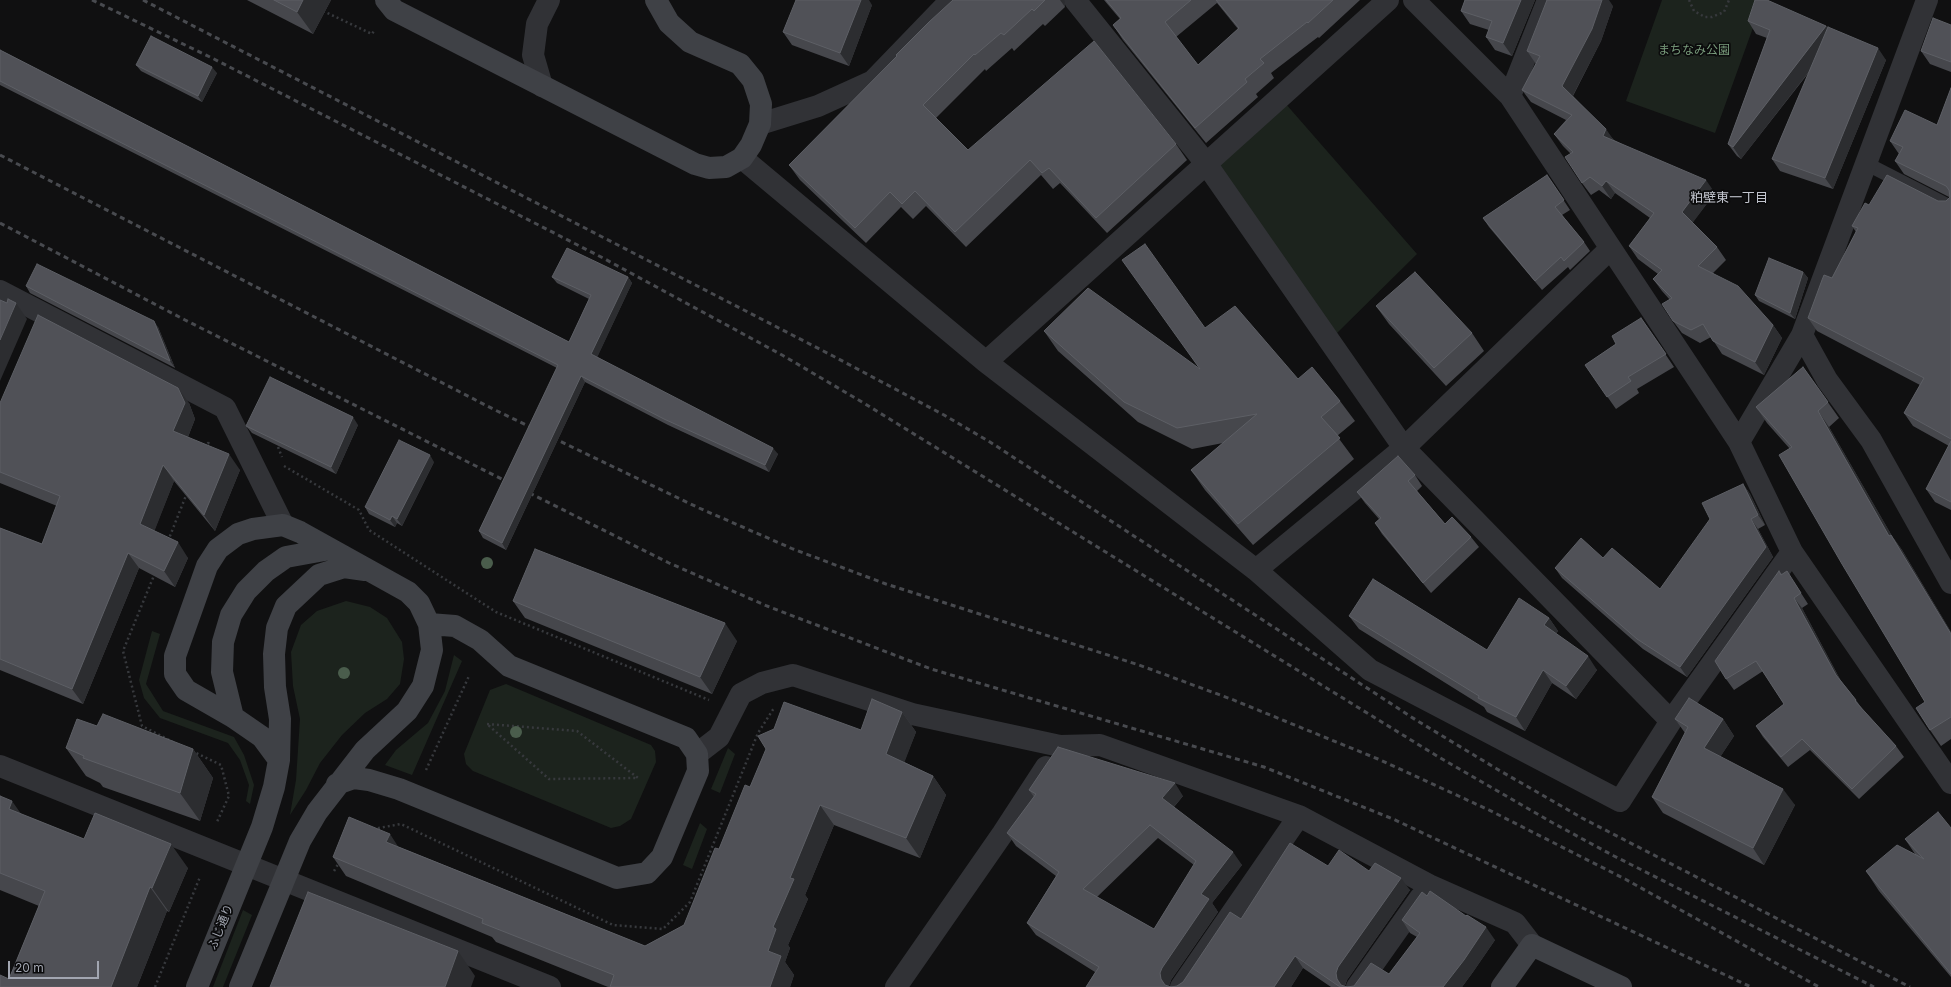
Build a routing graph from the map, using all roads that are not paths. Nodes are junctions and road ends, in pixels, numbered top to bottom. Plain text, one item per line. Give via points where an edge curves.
1 (386, 0) edge
2 (549, 0) edge
3 (656, 0) edge
4 (951, 0) edge
5 (1075, 0) edge
6 (1388, 0) edge
7 (1414, 0) edge
8 (1548, 0) edge
9 (1927, 0) edge
10 (542, 86) junction
11 (1512, 105) junction
12 (760, 124) junction
13 (742, 158) junction
14 (1206, 162) junction
15 (1866, 163) junction
16 (1951, 207) edge
17 (1610, 249) junction
18 (0, 291) edge
19 (1802, 335) junction
20 (986, 362) junction
21 (1739, 442) junction
22 (1404, 448) junction
23 (283, 525) junction
24 (330, 549) junction
25 (1792, 552) junction
26 (369, 570) junction
27 (1256, 570) junction
28 (1951, 583) edge
29 (429, 624) junction
30 (234, 717) junction
31 (1671, 721) junction
32 (1060, 746) junction
33 (697, 754) junction
34 (279, 760) junction
35 (0, 766) edge
36 (1951, 783) edge
37 (337, 784) junction
38 (1299, 816) junction
39 (246, 866) junction
40 (283, 881) junction
41 (1429, 885) junction
42 (1532, 945) junction
43 (544, 986) edge
44 (197, 987) edge
45 (240, 987) edge
46 (896, 987) edge
47 (1181, 987) edge
48 (1357, 987) edge
49 (1502, 987) edge
50 (1621, 987) edge

1 - 10 street via 394,10
2 - 10 street via 537,24 533,55
3 - 12 street via 669,23 690,42 740,64 753,80 761,104
4 - 12 street via 873,81 818,106
5 - 14 street
6 - 14 street via 1353,36 1247,130
7 - 11 street
8 - 11 street
9 - 15 street
10 - 13 street via 694,164 709,168 726,167
11 - 17 street
12 - 13 street
13 - 20 street
14 - 20 street
14 - 22 street via 1268,245
15 - 16 lane
15 - 19 street
17 - 21 street
17 - 22 street
18 - 23 street via 39,322 225,408
19 - 21 street
19 - 28 street via 1827,380 1871,440
20 - 27 street
21 - 25 street
22 - 27 street
22 - 31 street
23 - 24 street
23 - 30 street via 238,534 218,549 207,566 175,656 175,674 186,690
24 - 26 street
24 - 30 street via 286,557 266,571 246,591 231,615 223,642 222,672
25 - 31 street
25 - 36 street
26 - 29 street via 408,592 419,603
26 - 34 street, ふじ通り via 344,567 319,575 286,606 277,628 274,654 275,687 280,719
27 - 31 street via 1370,670 1620,801
29 - 33 street via 455,626 480,640 509,666 686,738
29 - 37 street via 432,650 423,686 407,710 364,750
30 - 34 street via 262,737
32 - 33 street via 912,714 793,675 762,683 741,694 720,737
32 - 38 street via 1100,745
32 - 46 street
33 - 37 street via 698,771 662,857 647,873 617,878 399,789 354,778
34 - 39 street, ふじ通り via 264,821
35 - 39 street
37 - 40 street via 300,842
38 - 41 street
38 - 47 street
39 - 40 street
39 - 44 street, ふじ通り
40 - 43 street
40 - 45 street
41 - 42 street via 1515,923
41 - 48 street
42 - 49 street
42 - 50 street

